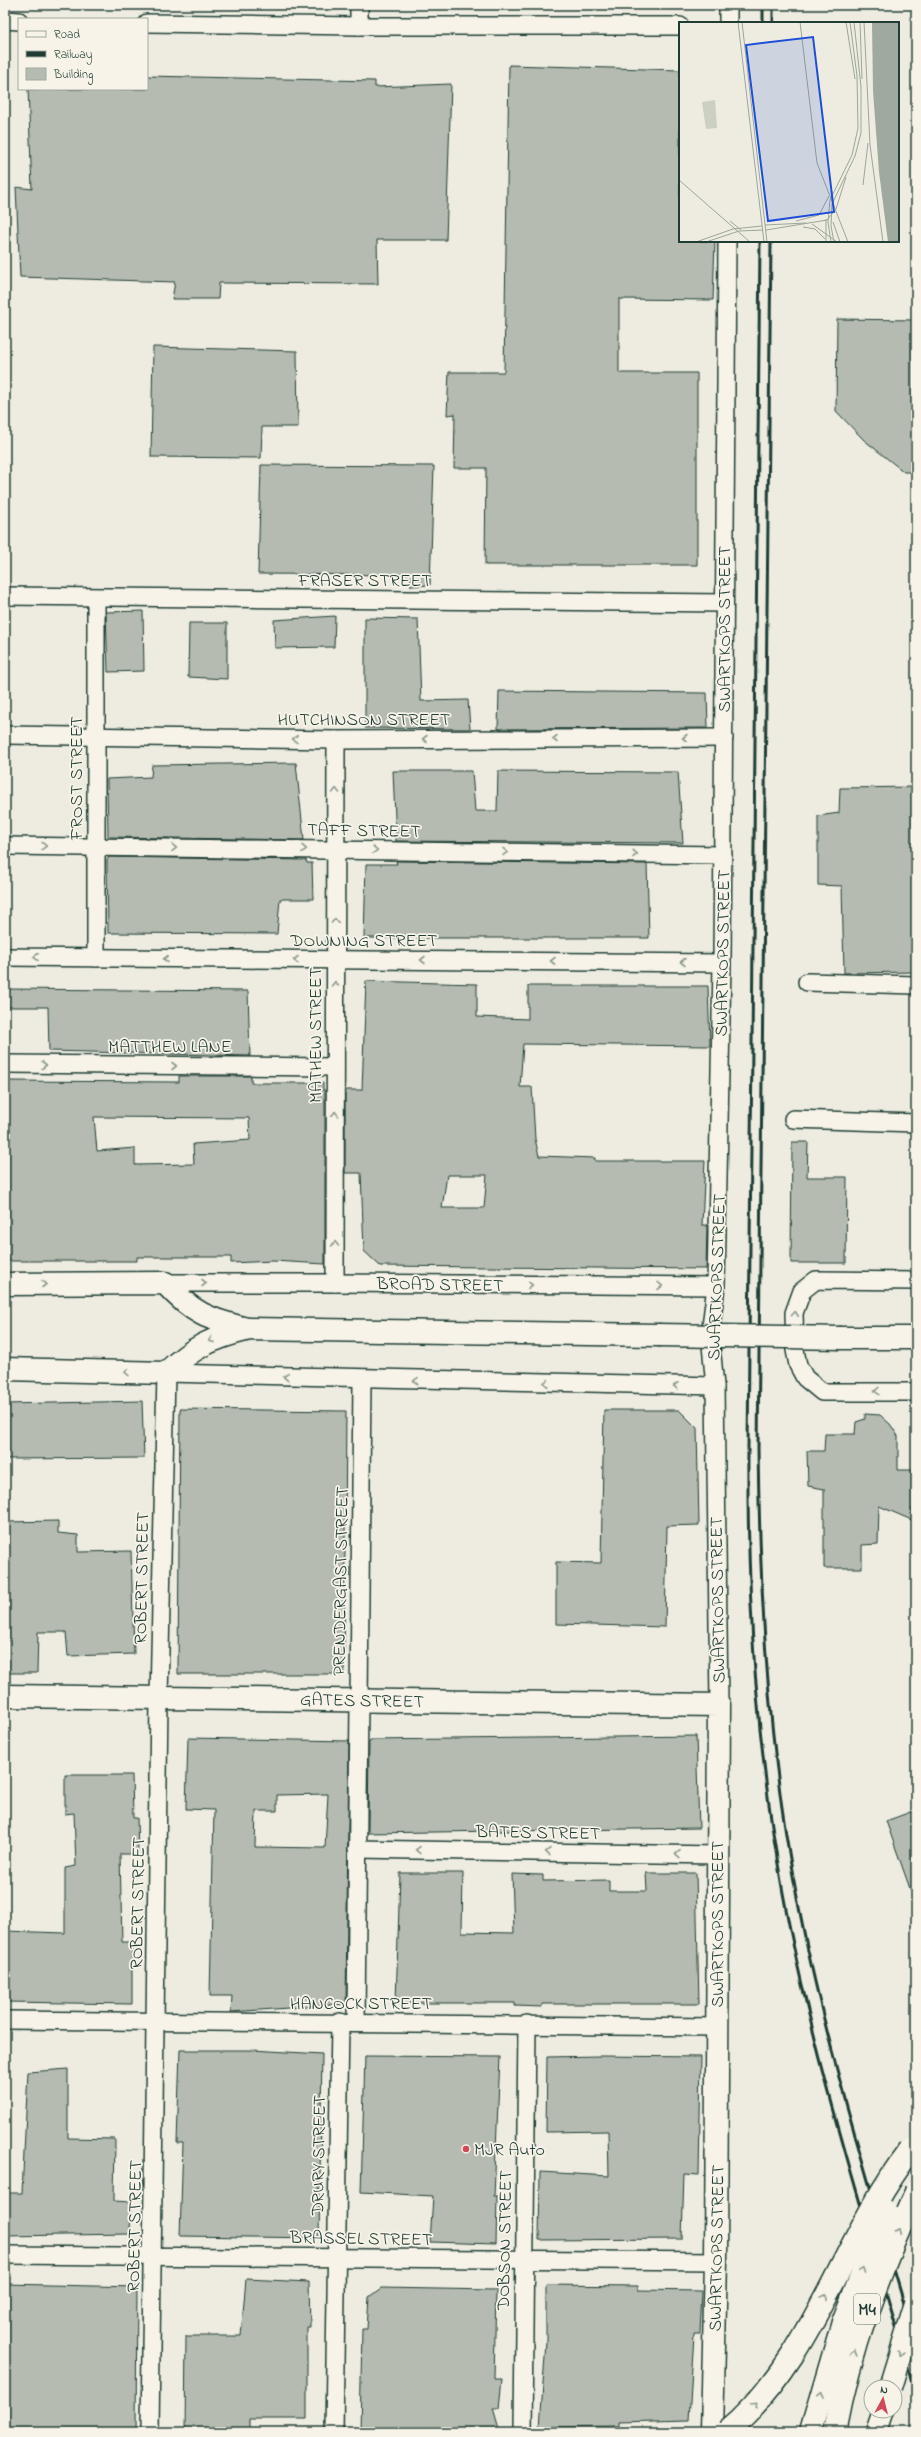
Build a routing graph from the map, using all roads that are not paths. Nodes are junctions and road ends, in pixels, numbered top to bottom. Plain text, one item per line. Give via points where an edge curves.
1 (360, 5) edge
2 (728, 5) edge
3 (5, 20) edge
4 (18, 21) edge
5 (728, 22) edge
6 (148, 23) edge
7 (359, 26) junction
8 (679, 26) edge
9 (727, 242) edge
10 (5, 596) edge
11 (96, 598) junction
12 (724, 603) junction
13 (5, 735) edge
14 (97, 736) junction
15 (724, 738) junction
16 (336, 740) junction
17 (5, 846) edge
18 (95, 847) junction
19 (336, 850) junction
20 (723, 855) junction
21 (5, 957) edge
22 (96, 958) junction
23 (335, 960) junction
24 (722, 963) junction
25 (807, 982) dead end
26 (916, 985) edge
27 (5, 1064) edge
28 (335, 1067) junction
29 (793, 1119) dead end
30 (916, 1123) edge
31 (916, 1281) edge
32 (335, 1282) junction
33 (165, 1283) junction
34 (5, 1284) edge
35 (716, 1286) junction
36 (248, 1330) junction
37 (916, 1338) edge
38 (5, 1370) edge
39 (166, 1373) junction
40 (362, 1380) junction
41 (714, 1386) junction
42 (916, 1392) edge
43 (5, 1696) edge
44 (159, 1698) junction
45 (359, 1700) junction
46 (719, 1705) junction
47 (357, 1849) junction
48 (717, 1855) junction
49 (5, 2020) edge
50 (348, 2022) junction
51 (156, 2023) junction
52 (527, 2024) junction
53 (717, 2027) junction
54 (913, 2145) edge
55 (916, 2191) edge
56 (5, 2255) edge
57 (154, 2256) junction
58 (337, 2258) junction
59 (524, 2259) junction
60 (716, 2261) junction
61 (916, 2303) edge
62 (892, 2379) edge
63 (882, 2419) edge
64 (150, 2432) edge
65 (334, 2432) edge
66 (522, 2432) edge
67 (712, 2432) edge
68 (726, 2432) edge
69 (811, 2432) edge
70 (835, 2432) edge
71 (878, 2432) edge

1 - 7 street
2 - 5 street
3 - 4 street
6 - 7 street
7 - 8 street
9 - 12 street, SWARTKOPS STREET
10 - 11 street, FRASER STREET
11 - 12 street, FRASER STREET
11 - 14 street, FROST STREET
12 - 15 street, SWARTKOPS STREET
13 - 14 street, HUTCHINSON STREET
16 -> 14 street, HUTCHINSON STREET
14 - 18 street, FROST STREET
15 -> 16 street, HUTCHINSON STREET
15 - 20 street, SWARTKOPS STREET
19 -> 16 street, MATHEW STREET
17 -> 18 street, TAFF STREET
18 -> 19 street, TAFF STREET
18 - 22 street, FROST STREET
19 -> 20 street, TAFF STREET
23 -> 19 street, MATHEW STREET
20 - 24 street, SWARTKOPS STREET
22 -> 21 street, DOWNING STREET
23 -> 22 street, DOWNING STREET
24 -> 23 street, DOWNING STREET
28 -> 23 street, MATHEW STREET
24 - 35 street, SWARTKOPS STREET
25 - 26 street
27 -> 28 street, MATTHEW LANE
32 -> 28 street, MATHEW STREET
29 - 30 street
42 -> 31 street via 822,1392 805,1378 798,1365 794,1313 802,1291 816,1280
33 -> 32 street, BROAD STREET
32 -> 35 street, BROAD STREET
34 -> 33 main road, BROAD STREET
33 - 36 main road via 192,1310
35 - 41 street, SWARTKOPS STREET via 710,1335
36 - 37 main road, bridge
36 -> 39 main road via 208,1341 183,1357
39 -> 38 main road
40 -> 39 street
39 - 44 street, ROBERT STREET
41 -> 40 street
40 - 45 street, PRENDERGAST STREET
41 - 46 street, SWARTKOPS STREET
43 - 44 main road, GATES STREET
44 - 45 main road, GATES STREET
44 - 51 street, ROBERT STREET
45 - 46 main road, GATES STREET
45 - 47 street, PRENDERGAST STREET
46 - 48 main road, SWARTKOPS STREET
48 -> 47 street, BATES STREET
47 - 50 street, PRENDERGAST STREET
48 - 53 main road, SWARTKOPS STREET
49 - 51 street, HANCOCK STREET
50 - 51 street, HANCOCK STREET
50 - 52 street, HANCOCK STREET
50 - 58 street, DRURY STREET
51 - 57 street, ROBERT STREET
52 - 53 street, HANCOCK STREET
52 - 59 street, DOBSON STREET
53 - 60 main road, SWARTKOPS STREET
68 -> 54 main road, bridge via 759,2399 784,2368 815,2316 891,2174
69 -> 54 main road, bridge via 843,2322 866,2258 902,2178
70 -> 55 main road, M4, bridge via 862,2326 884,2261
56 - 57 street, BRASSEL STREET
57 - 58 street, BRASSEL STREET
57 - 64 street, ROBERT STREET
58 - 59 street, BRASSEL STREET
58 - 65 street, DRURY STREET
59 - 60 street, BRASSEL STREET
59 - 66 street, DOBSON STREET
60 - 67 main road, SWARTKOPS STREET
61 -> 62 main road, bridge
63 - 71 main road

